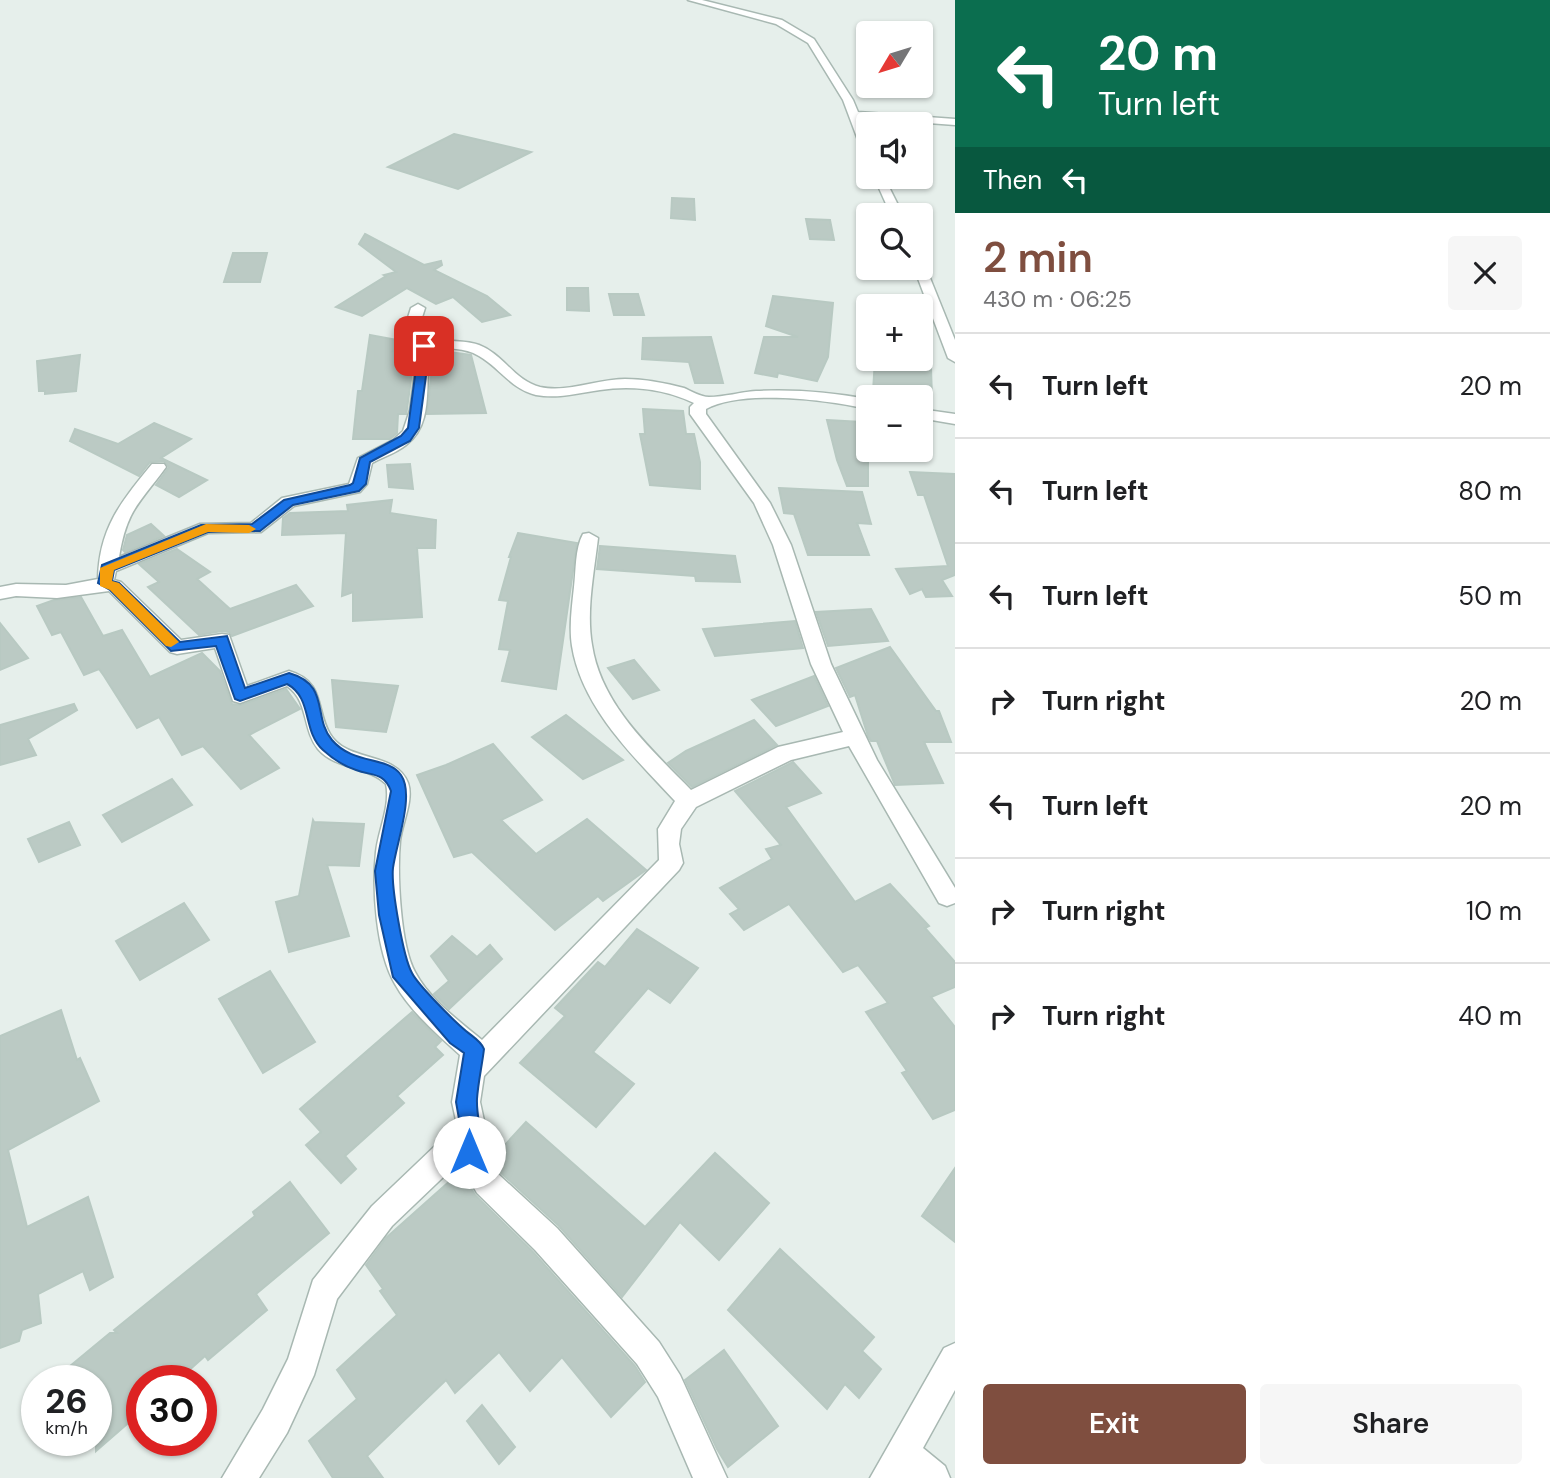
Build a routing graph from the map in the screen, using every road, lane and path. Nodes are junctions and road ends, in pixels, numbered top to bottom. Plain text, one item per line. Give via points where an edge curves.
1 (692, 0) edge
2 (853, 115) junction
3 (955, 122) edge
4 (856, 123) edge
5 (925, 280) edge
6 (418, 308) dead end
7 (429, 342) junction
8 (955, 358) edge
9 (704, 402) junction
10 (856, 402) edge
11 (933, 415) edge
12 (955, 419) edge
13 (158, 467) dead end
14 (589, 538) dead end
15 (106, 576) junction
16 (0, 593) edge
17 (855, 737) junction
18 (688, 801) junction
19 (947, 895) dead end
20 (470, 1071) junction
21 (472, 1130) junction
22 (955, 1359) edge
23 (895, 1465) edge
24 (239, 1478) edge
25 (710, 1478) edge
26 (933, 1478) edge

1 - 2 street via 796,30 822,56
2 - 3 street
2 - 4 street
5 - 8 street
6 - 7 street via 412,333
7 - 9 street via 478,349 496,359 520,386 545,392 632,385 685,392
7 - 15 street via 420,367 414,428 406,439 365,461 354,488 288,502 255,528 206,528
9 - 10 street via 783,395 822,395
9 - 17 street via 698,414 762,503 782,545 821,664
11 - 12 street
13 - 15 street via 115,527
14 - 18 street via 582,646 593,684 633,742
15 - 16 street via 65,592 19,589
15 - 20 street via 177,647 222,640 240,695 289,678 298,684 313,700 314,721 325,743 342,758 383,769 394,778 399,791 384,871 388,915 403,977 474,1049
17 - 18 street via 786,753
17 - 19 street
18 - 20 street via 676,814 666,839 671,863
20 - 21 street via 466,1102
21 - 24 street via 382,1216 324,1291 303,1364
21 - 25 street via 469,1152 487,1183 546,1239 648,1353 669,1386
22 - 23 street
23 - 26 street

